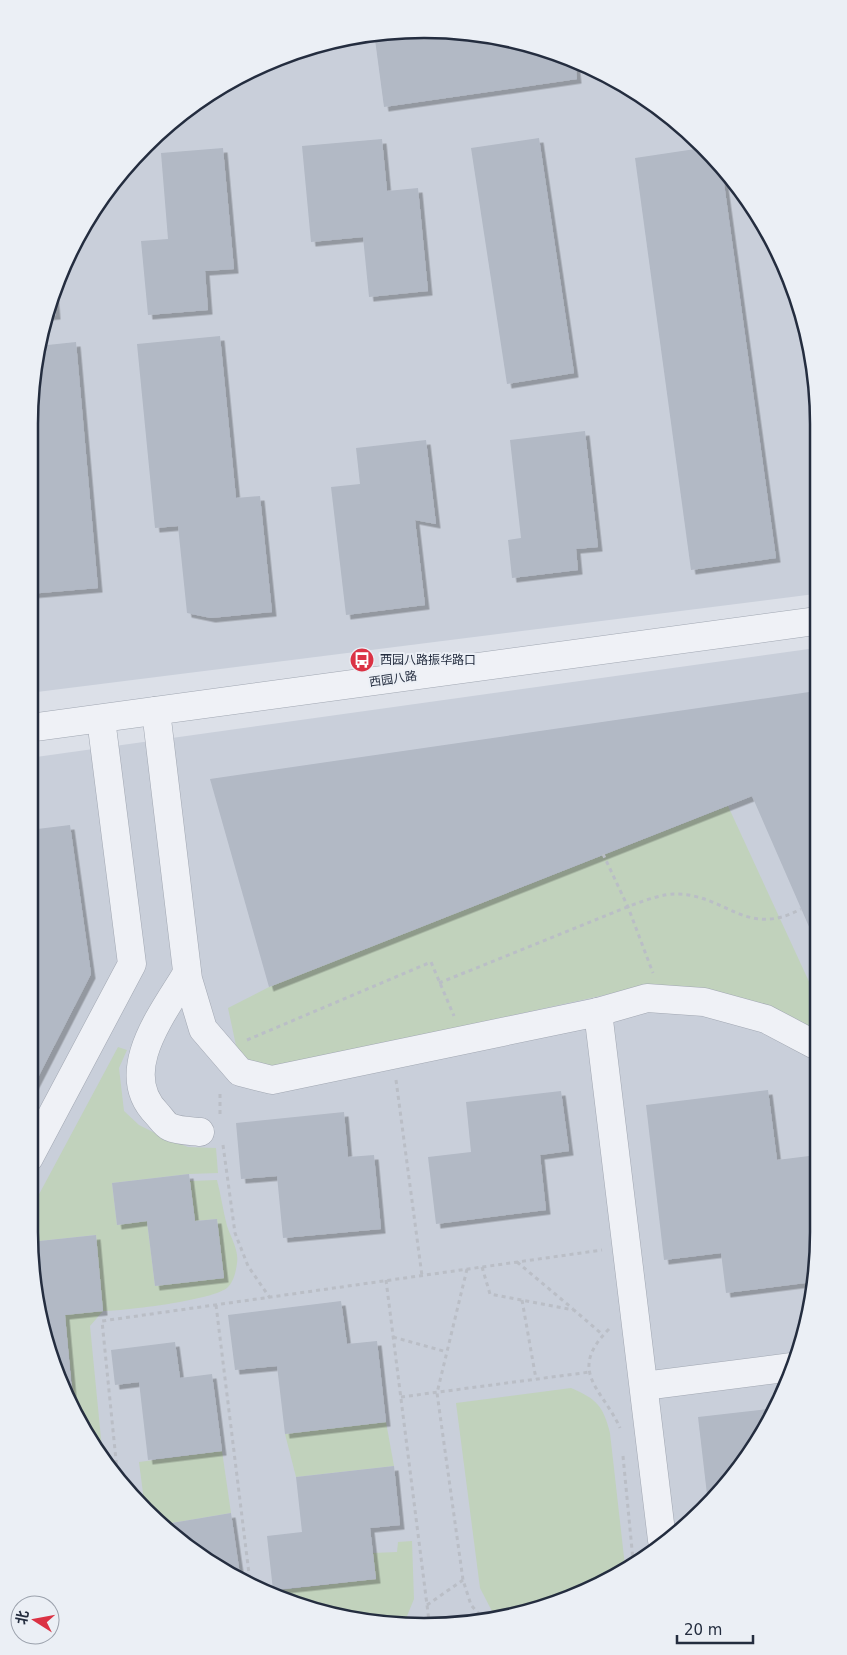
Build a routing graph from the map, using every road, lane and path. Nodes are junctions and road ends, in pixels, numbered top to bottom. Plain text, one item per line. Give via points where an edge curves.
1 (810, 622) edge
2 (156, 711) junction
3 (101, 719) junction
4 (38, 727) edge
5 (166, 790) junction
6 (603, 854) dead end
7 (188, 877) dead end
8 (628, 907) junction
9 (801, 909) dead end
10 (187, 973) junction
11 (439, 983) junction
12 (663, 999) junction
13 (598, 1012) junction
14 (465, 1039) junction
15 (810, 1042) edge
16 (222, 1051) junction
17 (392, 1054) junction
18 (215, 1132) junction
19 (38, 1141) edge
20 (627, 1246) junction
21 (516, 1262) junction
22 (482, 1267) junction
23 (467, 1269) junction
24 (422, 1276) junction
25 (386, 1280) junction
26 (270, 1298) junction
27 (522, 1300) junction
28 (216, 1305) junction
29 (574, 1310) junction
30 (636, 1317) junction
31 (603, 1335) junction
32 (393, 1337) junction
33 (447, 1352) junction
34 (784, 1368) edge
35 (590, 1372) junction
36 (536, 1379) junction
37 (644, 1386) junction
38 (437, 1393) junction
39 (401, 1397) junction
40 (621, 1436) dead end
41 (623, 1455) dead end
42 (117, 1465) edge
43 (661, 1535) edge
44 (633, 1555) edge
45 (249, 1576) edge
46 (463, 1580) junction
47 (427, 1605) junction
48 (478, 1613) edge
49 (429, 1618) edge

1 - 2 street, 西园八路
2 - 3 street, 西园八路
2 - 5 street
3 - 4 street, 西园八路
3 - 19 street via 132,964
5 - 7 street via 181,804
5 - 10 street
6 - 8 path
8 - 9 path via 672,894 710,899 740,915 762,920 785,917
8 - 11 path
8 - 12 path
10 - 16 street via 203,1029
10 - 18 street via 142,1058 140,1086 150,1107 170,1127
11 - 14 path
11 - 16 path via 431,962
12 - 13 street via 647,998
12 - 15 street via 704,1002 766,1019
13 - 14 street
13 - 20 street
14 - 17 street
16 - 17 street via 240,1072 272,1080
16 - 18 path
17 - 24 path
18 - 26 path via 235,1233 248,1266
20 - 21 path
20 - 30 street
21 - 22 path
21 - 29 path
22 - 23 path
22 - 27 path via 490,1294
23 - 24 path
23 - 33 path
24 - 25 path
25 - 26 path
25 - 32 path
26 - 28 path
27 - 29 path
27 - 36 path
28 - 42 path via 102,1322
28 - 45 path
29 - 31 path
30 - 31 path via 610,1327
30 - 37 street
31 - 35 path via 597,1340 592,1354
32 - 33 path
32 - 39 path
33 - 38 path
34 - 37 street
35 - 36 path
35 - 40 path via 594,1387 620,1427
36 - 38 path
37 - 43 street
38 - 39 path
38 - 46 path
39 - 47 path
41 - 44 path
46 - 47 path
46 - 48 path via 471,1605
47 - 49 path

